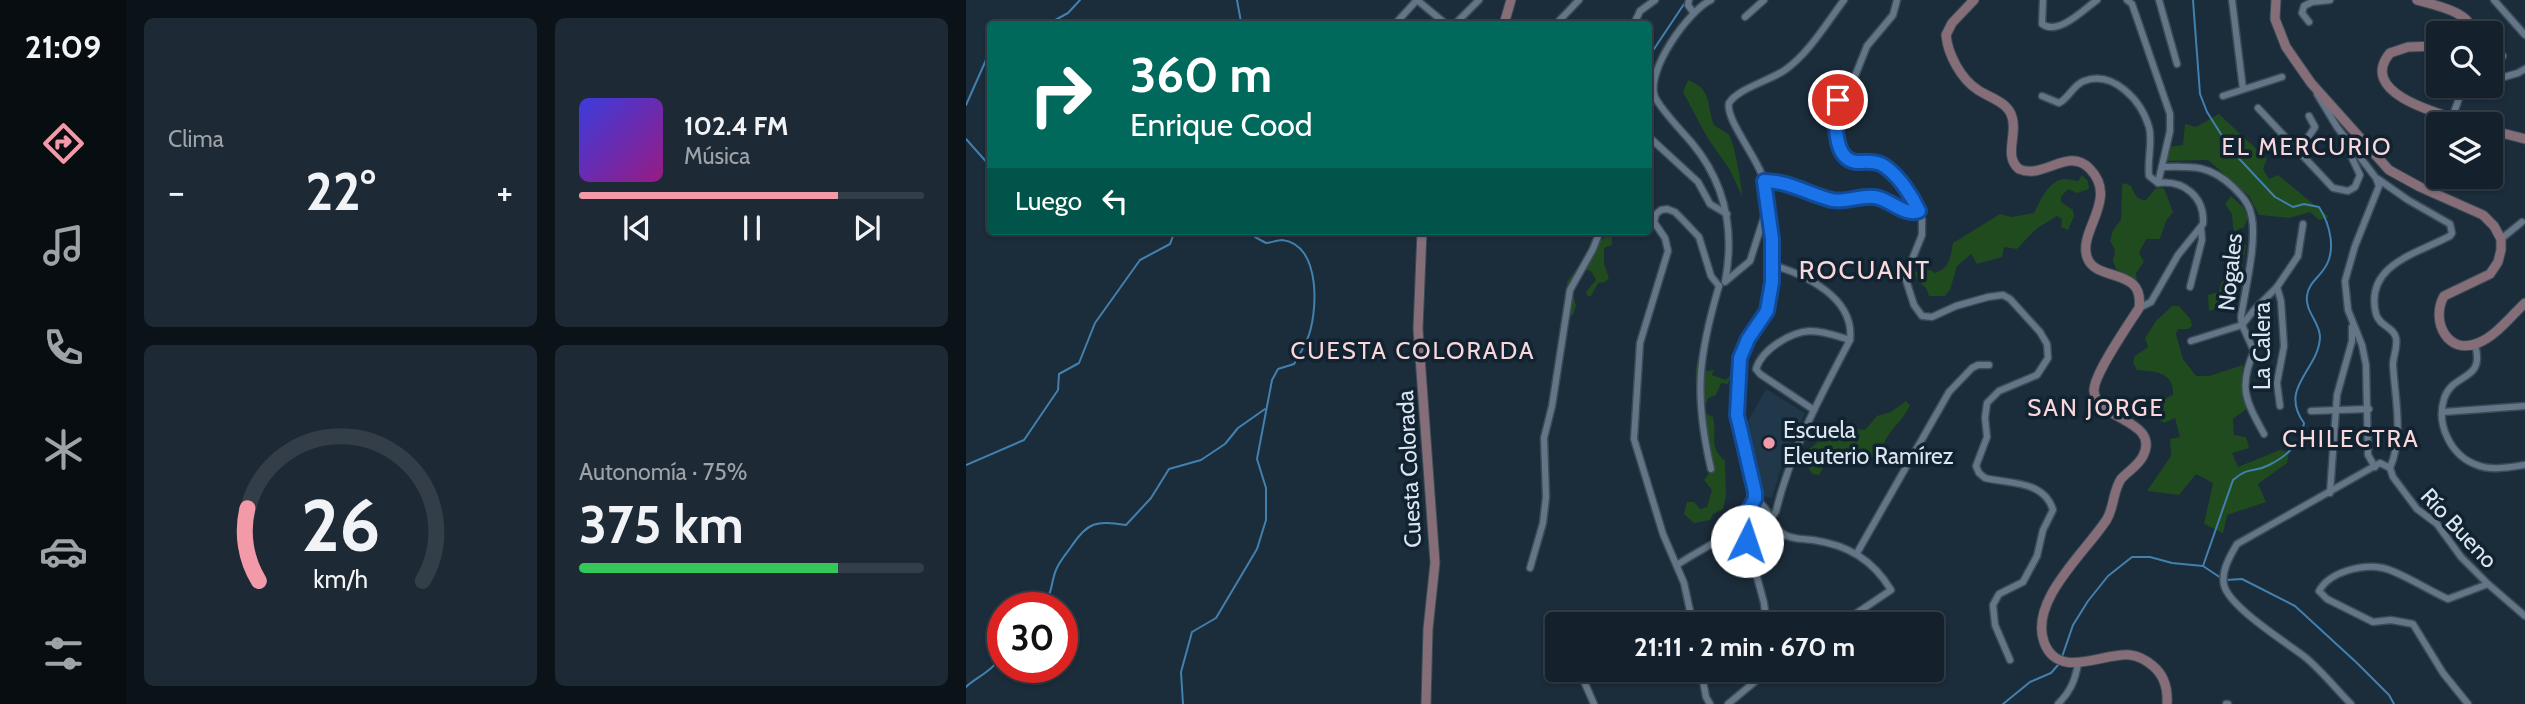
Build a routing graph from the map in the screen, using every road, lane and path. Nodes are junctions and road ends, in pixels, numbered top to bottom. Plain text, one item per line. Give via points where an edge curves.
1 (1417, 0) edge
2 (1479, 0) edge
3 (1511, 0) edge
4 (1579, 0) edge
5 (1655, 0) edge
6 (1689, 0) edge
7 (1711, 0) edge
8 (1764, 0) edge
9 (1844, 0) edge
10 (1897, 0) edge
11 (1975, 0) edge
12 (2043, 0) edge
13 (2097, 0) edge
14 (2127, 0) edge
15 (2159, 0) edge
16 (2232, 0) edge
17 (2276, 0) edge
18 (2330, 0) edge
19 (2417, 0) edge
20 (2494, 0) edge
21 (1693, 12) junction
22 (1745, 17) dead end
23 (1398, 21) edge
24 (1442, 21) edge
25 (1458, 21) edge
26 (1505, 21) edge
27 (1559, 21) edge
28 (1635, 21) edge
29 (2468, 21) edge
30 (2309, 22) dead end
31 (2525, 35) edge
32 (2426, 46) edge
33 (2177, 64) dead end
34 (2525, 69) edge
35 (2282, 77) dead end
36 (2503, 78) edge
37 (2311, 83) junction
38 (2244, 89) junction
39 (2042, 96) dead end
40 (2223, 96) dead end
41 (2258, 108) dead end
42 (2437, 112) edge
43 (2309, 116) dead end
44 (2337, 127) junction
45 (2503, 133) edge
46 (2525, 139) edge
47 (1652, 140) edge
48 (2298, 152) junction
49 (2162, 167) junction
50 (2376, 178) junction
51 (1764, 181) junction
52 (2158, 183) junction
53 (1768, 206) junction
54 (1919, 211) junction
55 (1727, 214) junction
56 (2522, 222) dead end
57 (2303, 224) dead end
58 (2201, 229) junction
59 (1422, 235) edge
60 (1599, 235) edge
61 (2501, 239) junction
62 (1773, 265) junction
63 (1722, 284) junction
64 (2190, 287) dead end
65 (2277, 287) junction
66 (2525, 303) edge
67 (2139, 308) junction
68 (2242, 325) junction
69 (2352, 325) junction
70 (1850, 340) junction
71 (2191, 341) dead end
72 (2475, 345) junction
73 (1989, 365) dead end
74 (2280, 406) dead end
75 (2525, 406) edge
76 (2369, 409) junction
77 (1814, 410) junction
78 (2311, 411) dead end
79 (2335, 411) junction
80 (2442, 412) junction
81 (2264, 434) dead end
82 (2525, 465) edge
83 (2375, 467) junction
84 (2390, 468) junction
85 (1711, 469) dead end
86 (2330, 493) junction
87 (1755, 499) junction
88 (1772, 517) junction
89 (1742, 521) junction
90 (1857, 553) junction
91 (1677, 565) junction
92 (1530, 568) dead end
93 (2488, 584) junction
94 (1690, 612) edge
95 (1765, 612) edge
96 (1858, 612) edge
97 (2525, 616) edge
98 (2010, 660) dead end
99 (2078, 664) junction
100 (1584, 682) edge
101 (1704, 682) edge
102 (1755, 682) edge
103 (2167, 691) junction
104 (1426, 704) edge
105 (1594, 704) edge
106 (1710, 704) edge
107 (1728, 704) edge
108 (2058, 704) edge
109 (2166, 704) edge
110 (2173, 704) edge
111 (2351, 704) edge
112 (2468, 704) edge

1 - 23 street
1 - 24 street
2 - 25 street
3 - 26 street
4 - 27 street
5 - 28 street
6 - 21 street
7 - 21 street
8 - 22 street
9 - 51 street via 1801,56 1729,103 1730,115
10 - 54 street via 1893,15 1867,46 1853,81 1838,100 1837,137 1843,155 1852,162 1886,167
11 - 67 street via 1952,23 1947,35 1954,62 1964,78 2009,111 2014,125 2012,158 2019,169 2035,172 2068,160 2090,169 2100,200 2086,254 2098,270 2132,283 2139,294
12 - 13 street via 2042,24 2053,28
14 - 49 street via 2171,114
15 - 33 street
16 - 38 street
17 - 37 street via 2280,35
18 - 30 street via 2305,6 2302,13
19 - 29 street
20 - 31 street
21 - 55 street via 1664,56 1653,84 1656,97 1717,180
32 - 42 street via 2390,54 2383,76 2401,98
34 - 36 street
35 - 38 street
37 - 44 street
37 - 61 street via 2389,170 2483,215
38 - 40 street
39 - 52 street via 2059,103 2079,84 2093,79 2122,87 2148,125 2149,176
41 - 48 street
43 - 48 street via 2315,127
44 - 48 street via 2360,176 2355,187 2348,191 2333,188
44 - 50 street
45 - 46 street
47 - 55 street via 1698,182 1710,204
49 - 52 street
49 - 68 street, Nogales via 2197,167 2216,173 2238,192 2251,212
50 - 69 street via 2379,190 2345,281
50 - 84 street via 2452,228 2450,236 2392,265 2378,279 2376,312 2397,342 2393,365 2396,448
51 - 53 street
51 - 54 street via 1788,184 1831,200 1874,197 1906,212
52 - 58 street via 2178,183 2190,190 2202,211
53 - 62 street
53 - 63 street via 1750,261
54 - 98 street via 1922,235 1905,277 1918,312 1932,317 1955,306 2003,295 2047,344 2048,358 2037,375 1999,391 1987,403 1987,438 1976,466 1985,478 2035,488 2053,510 2023,582 1999,594 1993,605 1995,625
55 - 63 street via 1730,238
56 - 61 street
57 - 65 street via 2298,256
58 - 64 street
58 - 67 street via 2178,255 2151,302
59 - 104 street, Cuesta Colorada via 1419,329 1434,563
60 - 92 street via 1570,290 1544,438 1543,523
61 - 72 street via 2498,262 2490,274 2454,290 2440,303 2438,322 2446,337
62 - 70 street via 1794,271 1829,294 1848,318
62 - 87 street via 1767,311 1748,339 1739,365 1737,415
63 - 85 street via 1699,374 1700,410
63 - 91 street via 1713,282 1699,237 1675,212 1661,210 1654,222 1668,251 1640,343 1634,439
65 - 68 street
65 - 74 street, La Calera via 2284,346 2277,383
66 - 72 street
67 - 99 street via 2094,388 2102,406 2140,432 2146,448 2121,480 2107,518 2044,610 2043,639 2053,655
68 - 71 street
68 - 81 street, Nogales via 2254,351 2243,386
69 - 76 street via 2362,345
69 - 79 street
70 - 77 street
70 - 77 street via 1802,332 1772,348 1758,362 1756,369
72 - 80 street via 2477,365 2472,374 2448,390
73 - 90 street via 1972,368 1949,392
75 - 80 street
76 - 79 street
76 - 83 street via 2368,455
77 - 88 street
78 - 79 street
79 - 86 street
80 - 82 street via 2448,441 2476,465
83 - 84 street via 2380,463
83 - 86 street
84 - 93 street, Río Bueno via 2405,495 2437,524
86 - 111 street via 2237,544 2224,580 2232,598 2306,658
87 - 88 street
87 - 89 street
88 - 90 street via 1782,533
89 - 91 street
89 - 95 street
90 - 96 street via 1874,566 1891,590
91 - 94 street
93 - 97 street, Río Bueno
93 - 112 street via 2448,599 2383,568 2357,568 2326,581 2319,591 2373,622 2413,624
99 - 103 street via 2138,656 2159,671
99 - 108 street via 2068,695
100 - 105 street
101 - 106 street
102 - 107 street
103 - 109 street
103 - 110 street

